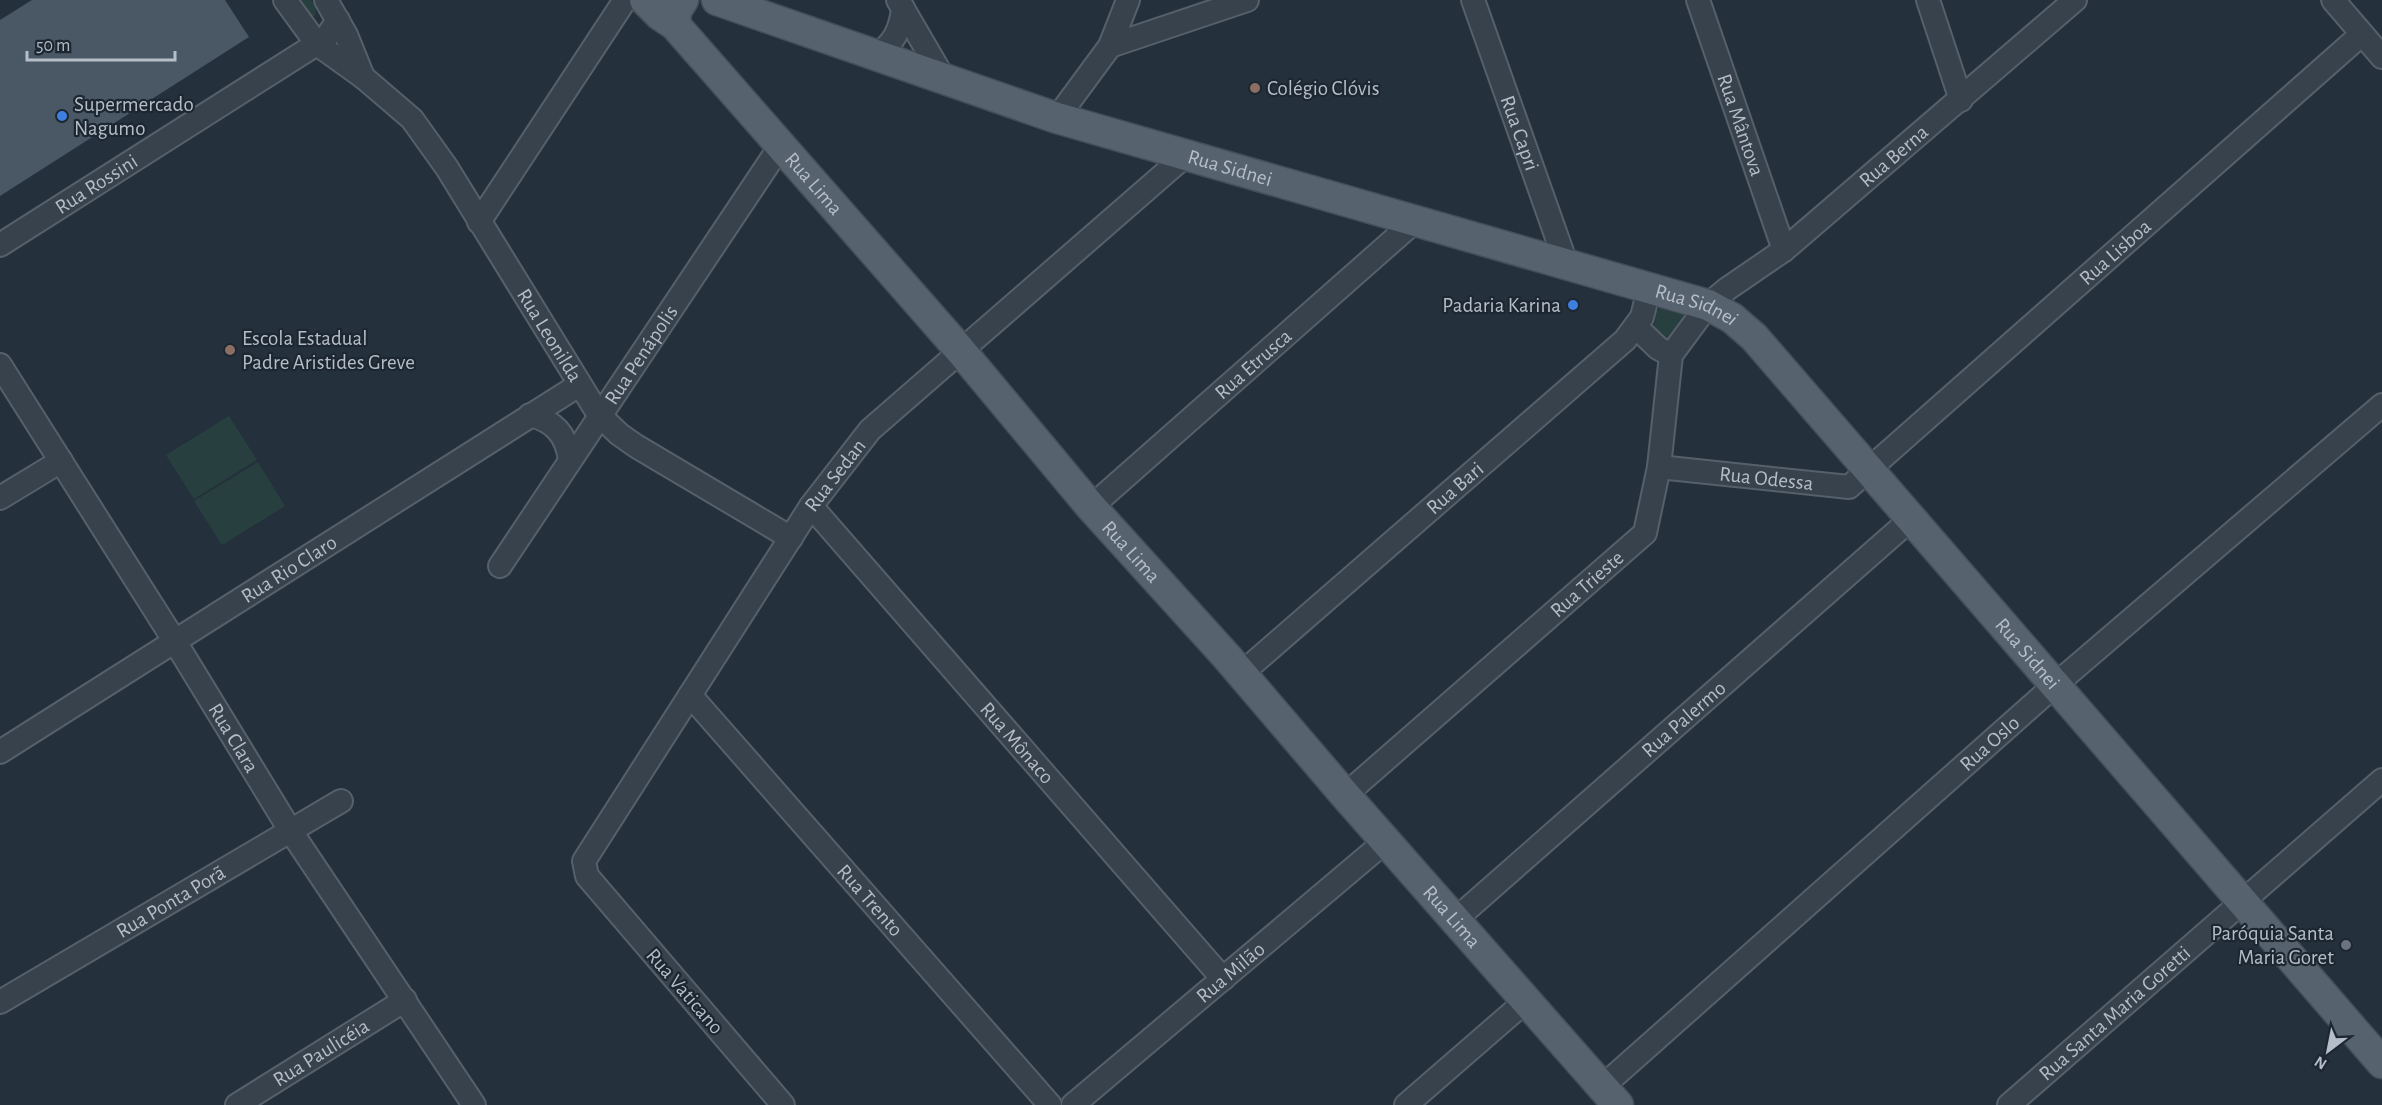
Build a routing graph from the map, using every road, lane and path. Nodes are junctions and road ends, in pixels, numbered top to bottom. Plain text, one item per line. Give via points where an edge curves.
1 (285, 0) edge
2 (326, 0) edge
3 (717, 0) edge
4 (1128, 0) edge
5 (1247, 0) edge
6 (1473, 0) edge
7 (1698, 0) edge
8 (1928, 0) edge
9 (2075, 0) edge
10 (2333, 0) edge
11 (632, 1) edge
12 (900, 4) edge
13 (679, 13) edge
14 (338, 20) junction
15 (2362, 34) junction
16 (317, 44) junction
17 (1110, 46) junction
18 (876, 55) junction
19 (2382, 57) edge
20 (363, 77) junction
21 (944, 79) junction
22 (1961, 100) junction
23 (1057, 118) junction
24 (781, 146) junction
25 (1186, 155) junction
26 (1414, 221) junction
27 (479, 222) junction
28 (0, 246) edge
29 (1784, 250) junction
30 (1567, 266) junction
31 (1649, 289) junction
32 (1708, 305) junction
33 (1636, 327) junction
34 (960, 350) junction
35 (1671, 355) junction
36 (0, 365) edge
37 (579, 385) junction
38 (2382, 405) edge
39 (530, 415) junction
40 (599, 415) junction
41 (570, 459) junction
42 (61, 461) junction
43 (1659, 467) junction
44 (1869, 470) junction
45 (0, 498) edge
46 (811, 506) junction
47 (1091, 507) junction
48 (1911, 519) junction
49 (791, 538) junction
50 (500, 566) dead end
51 (174, 640) junction
52 (1242, 673) junction
53 (2055, 685) junction
54 (690, 695) junction
55 (0, 752) edge
56 (2382, 780) edge
57 (1345, 795) junction
58 (341, 801) dead end
59 (290, 830) junction
60 (1387, 840) junction
61 (587, 876) joint
62 (2242, 902) junction
63 (1456, 919) junction
64 (1223, 979) junction
65 (405, 1000) junction
66 (1527, 1000) junction
67 (0, 1002) edge
68 (2382, 1063) edge
69 (1610, 1096) edge
70 (237, 1105) edge
71 (474, 1105) edge
72 (783, 1105) edge
73 (1050, 1105) edge
74 (1073, 1105) edge
75 (1406, 1105) edge
76 (2009, 1105) edge

1 - 16 street, Rua Leonilda
2 - 14 street, Rua Leonilda
3 - 18 main road, Rua Sidnei
4 - 17 street
5 - 17 street
6 - 30 street, Rua Capri
7 - 29 street, Rua Mântova
8 - 22 street
9 - 22 street, Rua Berna
10 - 15 street
11 - 13 main road, Rua Lima via 660,15
11 - 27 street
12 - 18 street via 900,29
12 - 21 street
13 - 24 main road, Rua Lima
14 - 16 street, Rua Rossini
14 - 20 street, Rua Leonilda
15 - 19 street
15 - 44 street, Rua Lisboa
16 - 20 street, Rua Leonilda
16 - 28 street, Rua Rossini
17 - 23 street
18 - 21 main road, Rua Sidnei
20 - 27 street, Rua Leonilda via 412,119
21 - 23 main road, Rua Sidnei
22 - 29 street, Rua Berna
23 - 25 main road, Rua Sidnei
24 - 34 main road, Rua Lima
24 - 40 street, Rua Penápolis
25 - 26 main road, Rua Sidnei
25 - 34 street, Rua Sedan
26 - 30 main road, Rua Sidnei
26 - 47 street, Rua Etrusca
27 - 37 street, Rua Leonilda
29 - 32 street, Rua Berna
30 - 31 main road, Rua Sidnei
31 - 32 main road, Rua Sidnei
31 - 33 street, Rua Bari
32 - 35 street
32 - 44 main road, Rua Sidnei via 1732,318 1754,337
33 - 35 street
33 - 52 street, Rua Bari
34 - 46 street, Rua Sedan via 870,430
34 - 47 main road, Rua Lima
35 - 43 street, Rua Trieste
36 - 42 street, Rua Clara
37 - 39 street, Rua Rio Claro
37 - 40 street, Rua Leonilda
38 - 53 street, Rua Oslo
39 - 41 street via 543,418 563,434
39 - 51 street, Rua Rio Claro
40 - 41 street, Rua Penápolis
40 - 49 street, Rua Leonilda via 636,446
41 - 50 street, Rua Penápolis
42 - 45 street
42 - 51 street, Rua Clara
43 - 44 street, Rua Odessa via 1849,487
43 - 57 street, Rua Trieste via 1645,533
44 - 48 main road, Rua Sidnei
46 - 49 street, Rua Sedan
46 - 64 street, Rua Mônaco
47 - 52 main road, Rua Lima
48 - 53 main road, Rua Sidnei
48 - 63 street, Rua Palermo
49 - 54 street, Rua Sedan
51 - 55 street, Rua Rio Claro
51 - 59 street, Rua Clara
52 - 57 main road, Rua Lima
53 - 62 main road, Rua Sidnei
53 - 69 street, Rua Oslo
54 - 61 street, Rua Sedan via 588,855
54 - 73 street, Rua Trento
56 - 62 street, Rua Santa Maria Goretti
57 - 60 main road, Rua Lima
58 - 59 street, Rua Ponta Porã
59 - 65 street, Rua Clara
59 - 67 street, Rua Ponta Porã
60 - 63 main road, Rua Lima
60 - 64 street, Rua Milão
61 - 72 street, Rua Vaticano
62 - 68 main road, Rua Sidnei
62 - 76 street, Rua Santa Maria Goretti
63 - 66 main road, Rua Lima
64 - 74 street, Rua Milão
65 - 70 street, Rua Paulicéia
65 - 71 street, Rua Clara
66 - 69 main road, Rua Lima
66 - 75 street

